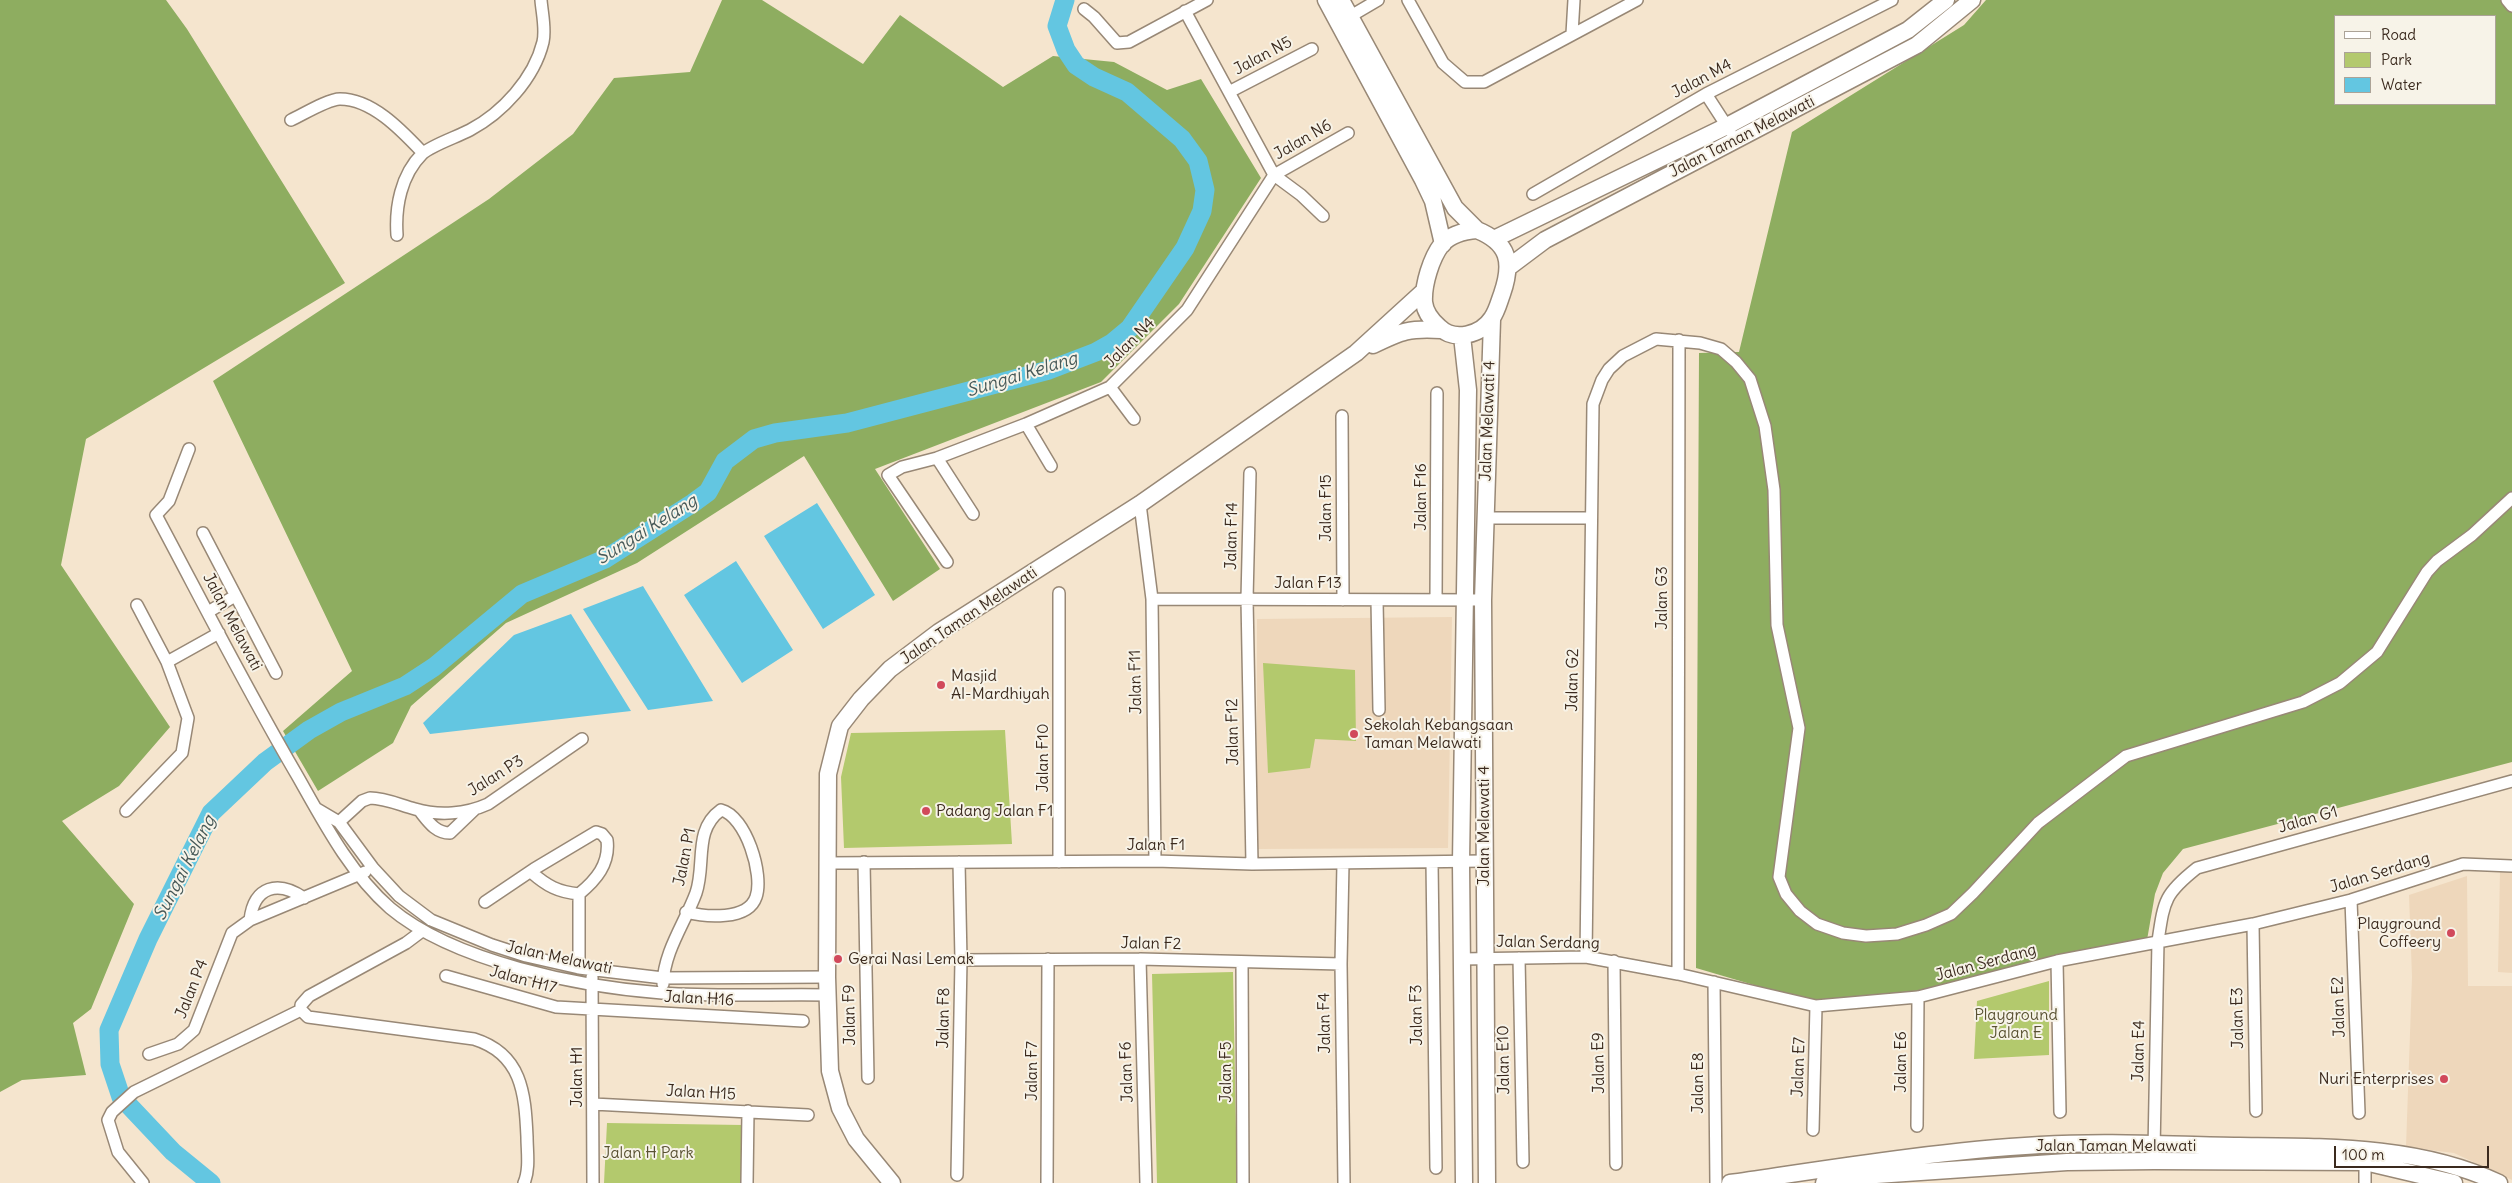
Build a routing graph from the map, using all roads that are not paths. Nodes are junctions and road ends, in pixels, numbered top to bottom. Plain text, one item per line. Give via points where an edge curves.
1 (541, 0) edge
2 (1207, 0) edge
3 (1326, 0) edge
4 (1341, 0) edge
5 (1408, 0) edge
6 (1574, 0) edge
7 (1637, 0) edge
8 (1892, 0) edge
9 (1946, 0) edge
10 (1972, 0) edge
11 (2507, 0) edge
12 (1374, 1) edge
13 (1194, 3) edge
14 (2512, 6) edge
15 (1084, 9) dead end
16 (1185, 11) junction
17 (1344, 20) junction
18 (1572, 34) junction
19 (1312, 48) dead end
20 (1230, 92) junction
21 (1706, 94) junction
22 (290, 120) dead end
23 (1727, 126) junction
24 (1348, 133) dead end
25 (1736, 141) junction
26 (423, 153) junction
27 (1274, 175) junction
28 (1533, 194) dead end
29 (1323, 216) dead end
30 (1477, 230) junction
31 (396, 235) dead end
32 (1494, 239) junction
33 (1442, 244) junction
34 (1509, 267) junction
35 (1424, 291) junction
36 (1492, 320) junction
37 (1441, 330) junction
38 (1462, 336) junction
39 (1679, 340) junction
40 (1356, 353) junction
41 (1110, 386) junction
42 (1437, 393) dead end
43 (1342, 416) dead end
44 (1134, 419) dead end
45 (1026, 424) junction
46 (189, 449) dead end
47 (937, 458) junction
48 (1051, 466) dead end
49 (1250, 473) dead end
50 (2512, 498) edge
51 (1140, 504) junction
52 (973, 514) dead end
53 (1484, 518) junction
54 (1591, 518) junction
55 (203, 533) dead end
56 (947, 562) dead end
57 (1059, 593) dead end
58 (234, 596) junction
59 (1152, 599) junction
60 (1247, 599) junction
61 (1343, 600) junction
62 (1377, 600) junction
63 (1436, 600) junction
64 (1464, 600) junction
65 (1483, 600) junction
66 (137, 605) dead end
67 (208, 612) junction
68 (219, 633) junction
69 (167, 662) junction
70 (276, 673) dead end
71 (1379, 710) dead end
72 (582, 739) dead end
73 (2512, 781) edge
74 (316, 808) junction
75 (419, 810) junction
76 (474, 810) junction
77 (126, 811) dead end
78 (339, 822) junction
79 (1155, 861) junction
80 (1484, 861) junction
81 (827, 862) junction
82 (864, 862) junction
83 (959, 862) junction
84 (1059, 862) junction
85 (1432, 862) junction
86 (1461, 862) junction
87 (1343, 863) junction
88 (1252, 864) junction
89 (2512, 866) edge
90 (373, 868) junction
91 (531, 872) junction
92 (360, 875) junction
93 (580, 894) junction
94 (304, 898) junction
95 (2351, 900) junction
96 (485, 902) dead end
97 (686, 912) junction
98 (250, 920) junction
99 (2253, 924) junction
100 (422, 931) junction
101 (2158, 941) junction
102 (1586, 957) junction
103 (1485, 958) junction
104 (1519, 958) junction
105 (1048, 959) junction
106 (1140, 959) junction
107 (1462, 959) junction
108 (961, 960) junction
109 (2058, 961) junction
110 (1242, 962) junction
111 (1614, 962) junction
112 (1341, 964) junction
113 (580, 968) junction
114 (593, 970) junction
115 (1678, 974) junction
116 (446, 976) dead end
117 (827, 976) junction
118 (663, 978) junction
119 (1714, 982) junction
120 (592, 983) junction
121 (662, 993) junction
122 (828, 995) junction
123 (1918, 997) junction
124 (1816, 1006) junction
125 (593, 1009) junction
126 (301, 1010) junction
127 (803, 1021) dead end
128 (149, 1054) dead end
129 (868, 1078) dead end
130 (593, 1104) junction
131 (748, 1111) junction
132 (2256, 1111) dead end
133 (2060, 1112) dead end
134 (2359, 1113) dead end
135 (808, 1115) dead end
136 (1917, 1126) dead end
137 (1813, 1130) dead end
138 (2154, 1144) junction
139 (2365, 1156) junction
140 (2154, 1161) junction
141 (1523, 1162) dead end
142 (1616, 1164) dead end
143 (1436, 1168) dead end
144 (1876, 1173) edge
145 (957, 1175) dead end
146 (143, 1183) edge
147 (524, 1183) edge
148 (593, 1183) edge
149 (747, 1183) edge
150 (892, 1183) edge
151 (1047, 1183) edge
152 (1146, 1183) edge
153 (1243, 1183) edge
154 (1344, 1183) edge
155 (1464, 1183) edge
156 (1487, 1183) edge
157 (1716, 1183) edge
158 (1730, 1183) edge
159 (1824, 1183) edge
160 (2365, 1183) edge
161 (2454, 1183) edge
162 (2499, 1183) edge

1 - 26 street via 544,40 536,62 522,84 506,103 472,129
2 - 13 street
3 - 17 main road
4 - 17 main road
5 - 18 street via 1443,63 1465,82 1484,82
6 - 18 street
7 - 18 street
8 - 21 street, Jalan M4
9 - 23 main road, Jalan Taman Melawati via 1908,30
10 - 25 main road, Jalan Taman Melawati via 1917,45
11 - 14 street
12 - 17 street
13 - 16 street
15 - 16 street via 1117,44 1129,42
16 - 20 street
17 - 30 main road via 1455,208
17 - 33 main road via 1433,201
19 - 20 street, Jalan N5
20 - 27 street
21 - 23 street
21 - 28 street, Jalan M4
22 - 26 street via 339,99 355,102 373,110 400,130
23 - 25 street
23 - 32 main road, Jalan Taman Melawati
24 - 27 street, Jalan N6
25 - 34 main road, Jalan Taman Melawati via 1544,240
26 - 31 street via 412,167 398,200
27 - 29 street
27 - 41 street, Jalan N4 via 1186,310
30 - 32 main road
30 - 33 main road via 1465,231
32 - 34 main road via 1507,257
33 - 35 main road
34 - 36 main road via 1508,279
35 - 37 main road via 1427,314
35 - 40 main road, Jalan Taman Melawati
36 - 38 main road via 1473,333
36 - 53 main road, Jalan Melawati 4
37 - 38 main road
37 - 40 main road, Jalan Taman Melawati via 1414,328 1402,331
38 - 64 main road, Jalan Melawati 4 via 1468,390
39 - 50 street via 1721,348 1736,362 1750,379 1765,426 1774,490 1777,625 1799,728 1779,877 1786,894 1800,910 1817,924 1843,933 1866,936 1897,934 1951,914 2038,823 2126,756 2303,702 2340,683 2377,652 2437,561 2472,535
39 - 54 street, Jalan G2 via 1656,338 1623,356 1602,380 1593,404
39 - 115 street, Jalan G3
40 - 51 main road, Jalan Taman Melawati
41 - 44 street
41 - 45 street, Jalan N4
42 - 63 street, Jalan F16
43 - 61 street, Jalan F15
45 - 47 street, Jalan N4
45 - 48 street
46 - 67 street, Jalan Melawati via 169,500 156,515
47 - 52 street
47 - 56 street, Jalan N4 via 902,467 888,475
49 - 60 street, Jalan F14
51 - 59 street, Jalan F11
51 - 81 main road, Jalan Taman Melawati via 939,632 890,669 861,699 840,726 828,774
53 - 54 street
53 - 65 main road, Jalan Melawati 4
54 - 102 street, Jalan G2
55 - 58 street
57 - 84 street, Jalan F10
58 - 67 street
58 - 70 street
59 - 60 street, Jalan F13
59 - 79 street, Jalan F11
60 - 61 street, Jalan F13
60 - 88 street, Jalan F12
61 - 62 street, Jalan F13
62 - 63 street, Jalan F13
62 - 71 street
63 - 64 street, Jalan F13
64 - 65 street, Jalan F13
64 - 86 main road, Jalan Melawati 4
65 - 80 main road, Jalan Melawati 4
66 - 69 street
67 - 68 street, Jalan Melawati
68 - 69 street
68 - 74 street, Jalan Melawati
69 - 77 street via 188,718 182,753
72 - 76 street, Jalan P3 via 488,804
73 - 101 street, Jalan G1 via 2197,868 2175,886 2163,907
74 - 78 street, Jalan Melawati
74 - 92 street, Jalan Melawati
75 - 76 street, Jalan P3 via 460,813
75 - 76 street via 442,833 450,832
75 - 78 street, Jalan P3 via 370,798 362,801
78 - 90 street, Jalan Melawati
79 - 84 street, Jalan F1
79 - 88 street, Jalan F1
80 - 86 street, Jalan F1
80 - 103 main road, Jalan Melawati 4
81 - 82 street, Jalan F1
81 - 117 main road, Jalan Taman Melawati
82 - 83 street, Jalan F1
82 - 129 street, Jalan F9
83 - 84 street, Jalan F1
83 - 108 street, Jalan F8
85 - 86 street, Jalan F1
85 - 87 street, Jalan F1
85 - 143 street, Jalan F3
86 - 107 main road, Jalan Melawati 4
87 - 88 street, Jalan F1
87 - 112 street, Jalan F4
89 - 95 street, Jalan Serdang via 2463,864
90 - 92 street, Jalan P4
90 - 113 street, Jalan Melawati via 399,896 431,920 526,956
91 - 93 street via 562,893
91 - 93 street via 596,832 602,834 607,840 607,856 597,879
91 - 96 street
92 - 94 street, Jalan P4
92 - 100 street, Jalan Melawati via 390,907
93 - 113 street
94 - 98 street, Jalan P4
94 - 98 street, Jalan P4 via 284,887 272,888 252,906
95 - 99 street, Jalan Serdang
95 - 134 street, Jalan E2
97 - 97 street, Jalan P1 via 702,916 733,915 750,905 756,897 754,859 746,832 728,812 721,810 704,830 696,892
97 - 118 street, Jalan P1 via 669,953
98 - 128 street, Jalan P4 via 232,933 194,1030 178,1044
99 - 101 street, Jalan Serdang
99 - 132 street, Jalan E3
100 - 120 street, Jalan Melawati via 488,959
100 - 126 street via 309,996
101 - 109 street, Jalan Serdang
101 - 138 street, Jalan E4
102 - 104 street, Jalan Serdang
102 - 111 street, Jalan Serdang
103 - 104 street, Jalan Serdang
103 - 107 street, Jalan Serdang
103 - 156 main road, Jalan Melawati 4
104 - 141 street, Jalan E10
105 - 106 street, Jalan F2
105 - 108 street, Jalan F2
105 - 151 street, Jalan F7
106 - 110 street, Jalan F2
106 - 152 street, Jalan F6
107 - 155 main road, Jalan Melawati 4
108 - 145 street, Jalan F8
109 - 123 street, Jalan Serdang
109 - 133 street
110 - 112 street, Jalan F2
110 - 153 street, Jalan F5
111 - 115 street, Jalan Serdang
111 - 142 street, Jalan E9
112 - 154 street, Jalan F4
113 - 114 street, Jalan Melawati
114 - 118 street, Jalan Melawati
114 - 120 street, Jalan H1
115 - 119 street, Jalan Serdang
116 - 125 street, Jalan H17 via 556,1007
117 - 118 street, Jalan Melawati
117 - 122 main road, Jalan Taman Melawati
118 - 121 street, Jalan P1
119 - 124 street, Jalan Serdang
119 - 157 street, Jalan E8
120 - 121 street, Jalan Melawati
120 - 125 street, Jalan H1
121 - 122 street, Jalan Melawati
122 - 150 main road, Jalan Taman Melawati via 830,1071 840,1108 856,1139
123 - 124 street, Jalan Serdang
123 - 136 street, Jalan E6
124 - 137 street, Jalan E7
125 - 127 street, Jalan H16
125 - 130 street, Jalan H1
126 - 146 street via 134,1092 112,1112 108,1120 118,1152
126 - 147 street via 308,1017 474,1039 498,1050 518,1075 525,1101 528,1159
130 - 131 street, Jalan H15
130 - 148 street, Jalan H1
131 - 135 street, Jalan H15
131 - 149 street
138 - 139 main road, Jalan Taman Melawati via 2345,1147
138 - 140 street, Jalan E4
138 - 144 main road, Jalan Taman Melawati via 2041,1145
139 - 140 main road, Jalan Taman Melawati
139 - 160 street
139 - 161 main road, Jalan Taman Melawati
139 - 162 main road, Jalan Taman Melawati via 2460,1166
140 - 144 main road, Jalan Taman Melawati via 2067,1162
144 - 158 main road, Jalan Taman Melawati
144 - 159 main road, Jalan Taman Melawati

